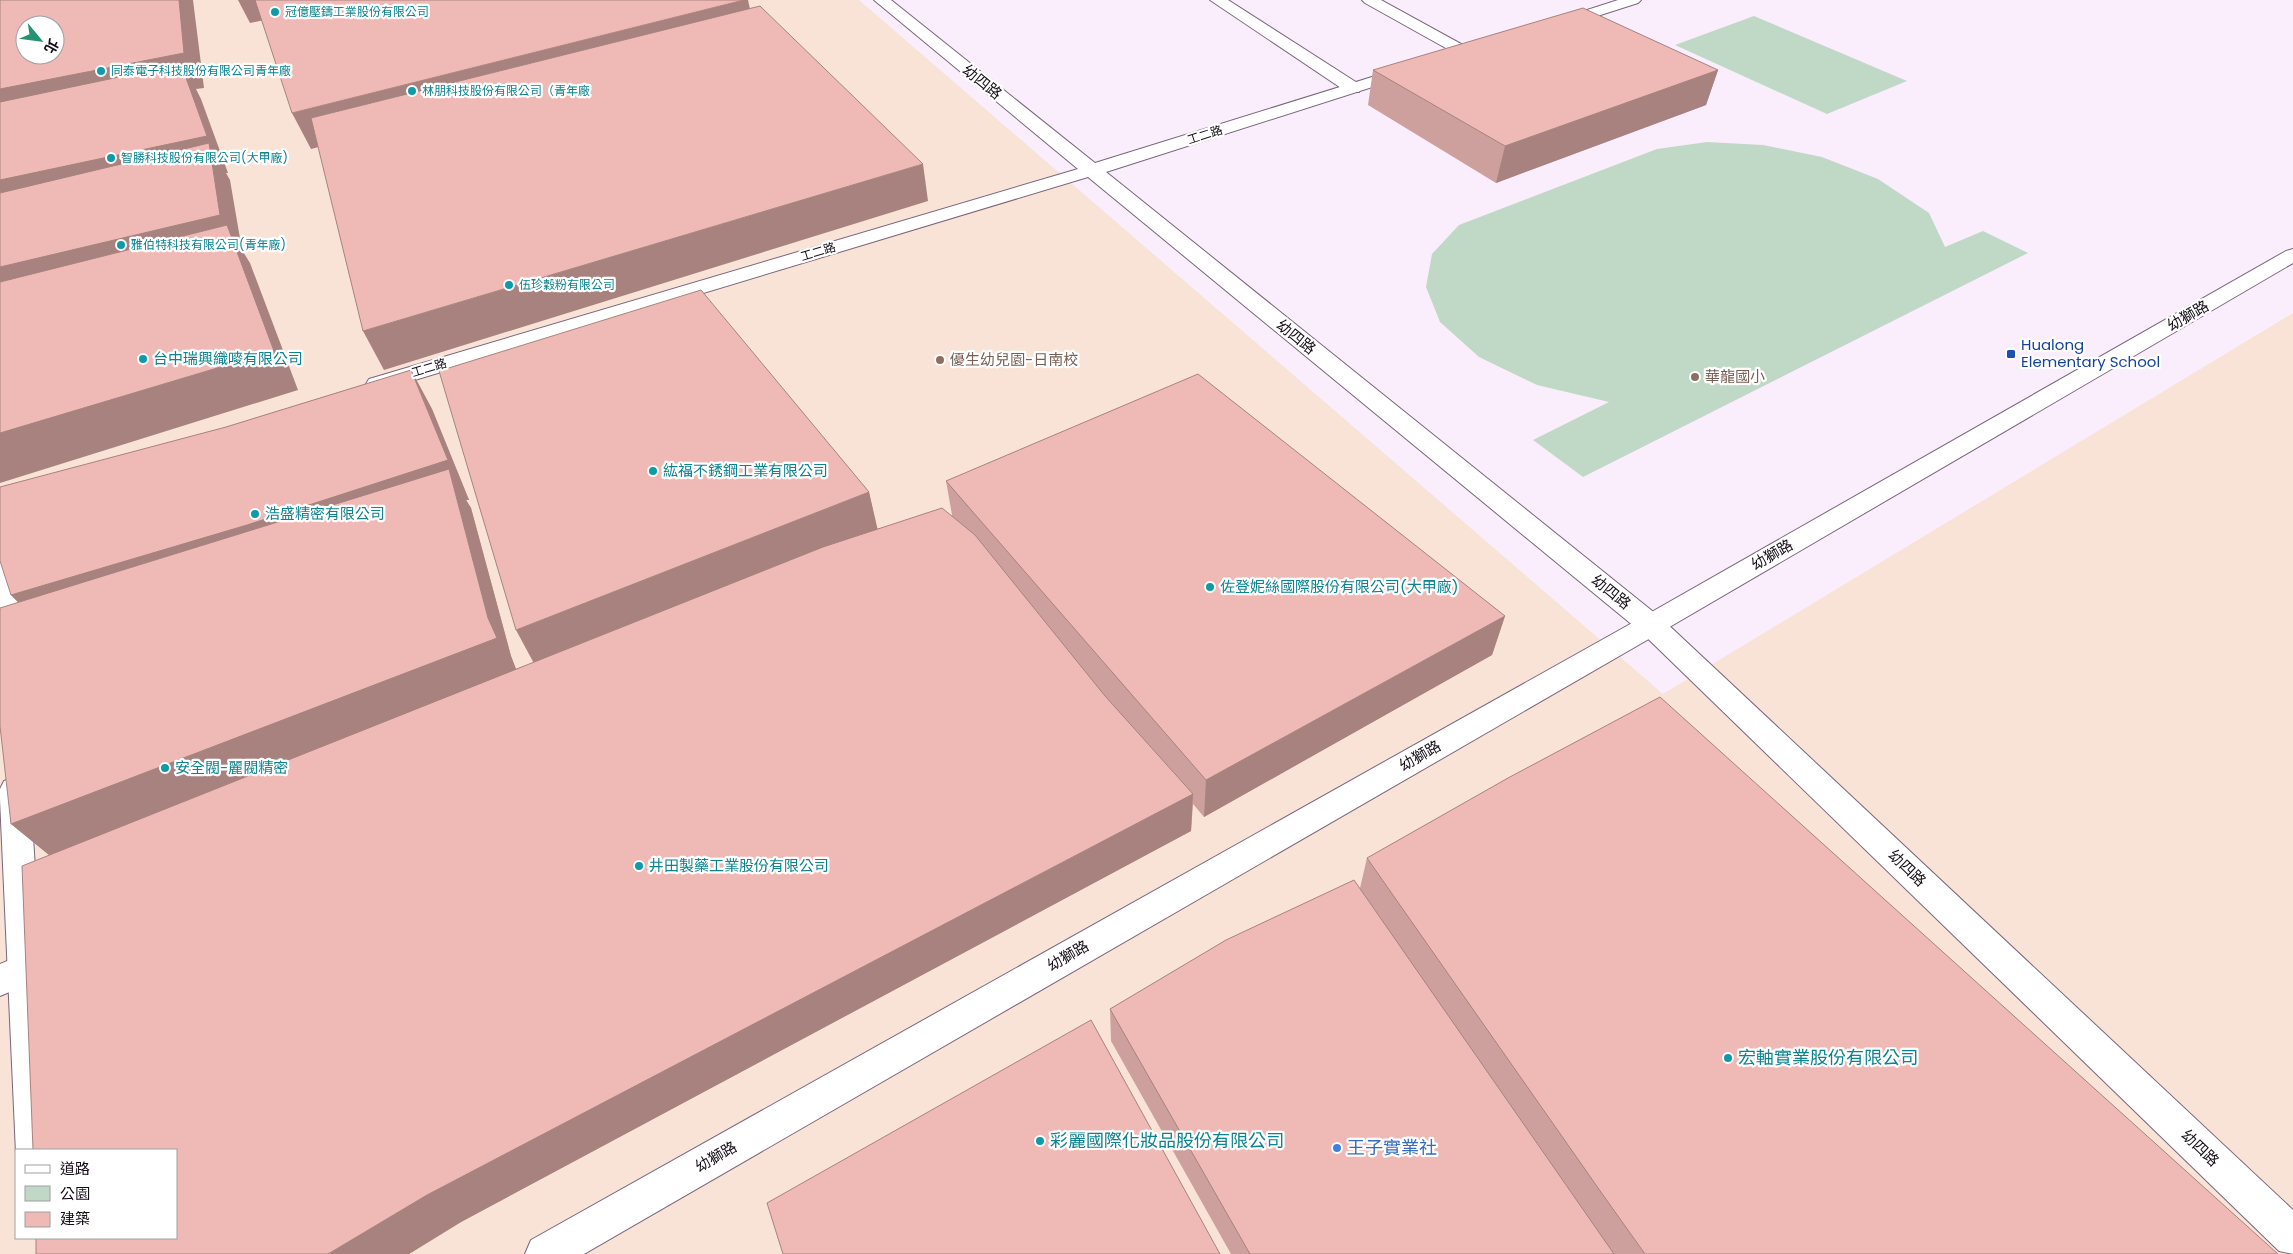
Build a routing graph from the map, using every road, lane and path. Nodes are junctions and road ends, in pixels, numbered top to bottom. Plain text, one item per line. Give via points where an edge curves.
1 (882, 0) edge
2 (1218, 0) edge
3 (1370, 0) edge
4 (1633, 0) edge
5 (1540, 29) edge
6 (1352, 88) junction
7 (1090, 171) junction
8 (2293, 255) edge
9 (357, 390) edge
10 (0, 519) edge
11 (1651, 625) junction
12 (8, 676) edge
13 (13, 764) edge
14 (12, 975) edge
15 (34, 1149) edge
16 (2293, 1237) edge
17 (545, 1254) edge

1 - 7 street, 幼四路
2 - 6 street
3 - 6 street, 工二路 via 1476,50
4 - 5 street
6 - 7 street, 工二路
7 - 9 street, 工二路
7 - 11 street, 幼四路
8 - 11 street, 幼獅路
10 - 12 street
11 - 16 street, 幼四路
11 - 17 street, 幼獅路
13 - 14 street
14 - 15 street

